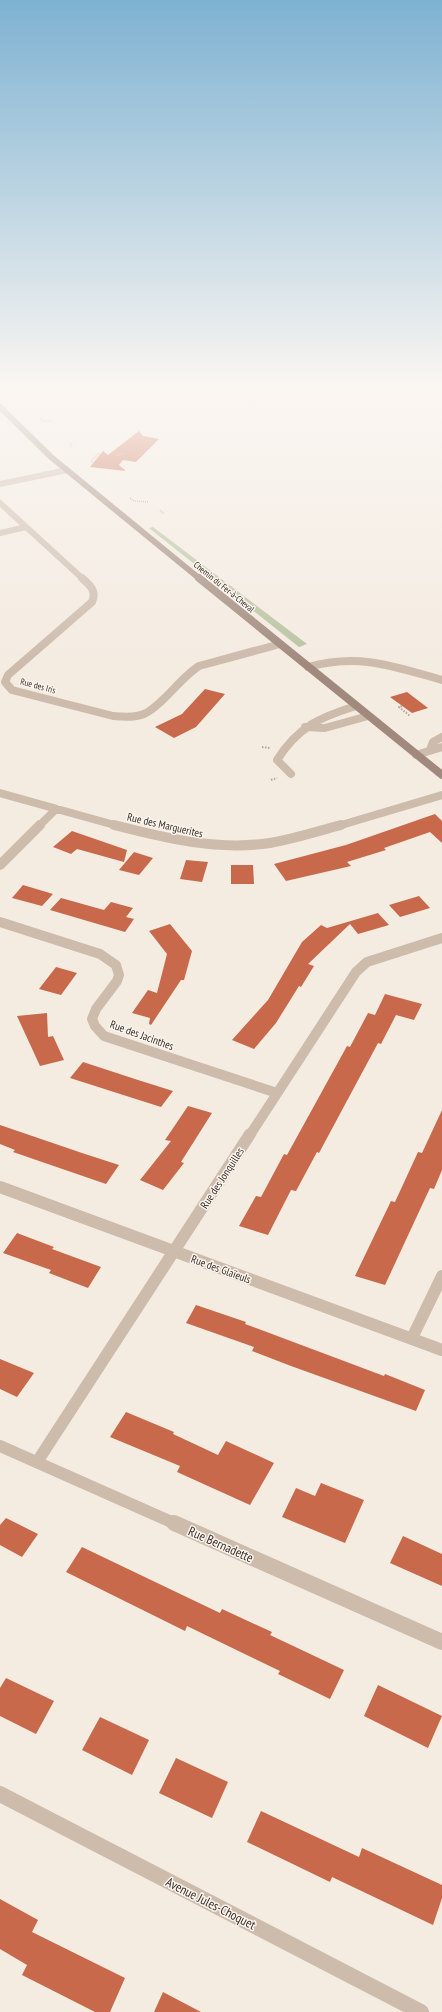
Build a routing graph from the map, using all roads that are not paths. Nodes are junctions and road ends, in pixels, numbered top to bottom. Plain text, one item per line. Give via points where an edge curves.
1 (39, 476) edge
2 (74, 476) edge
3 (0, 484) edge
4 (0, 503) edge
5 (26, 527) junction
6 (0, 533) edge
7 (280, 644) junction
8 (308, 667) junction
9 (442, 680) edge
10 (356, 706) junction
11 (368, 716) junction
12 (305, 727) junction
13 (442, 737) edge
14 (442, 747) edge
15 (430, 750) junction
16 (416, 755) junction
17 (291, 774) dead end
18 (442, 775) edge
19 (0, 793) edge
20 (442, 795) edge
21 (56, 808) junction
22 (0, 865) edge
23 (0, 922) edge
24 (442, 938) edge
25 (277, 1093) junction
26 (0, 1187) edge
27 (174, 1252) junction
28 (442, 1276) edge
29 (412, 1338) junction
30 (442, 1350) edge
31 (0, 1446) edge
32 (37, 1462) junction
33 (442, 1642) edge
34 (0, 1794) edge
35 (421, 2012) edge

1 - 3 street
2 - 7 street, Chemin du Fer-à-Cheval
4 - 5 street, Rue des Iris
5 - 6 street
5 - 7 street, Rue des Iris via 92,588 94,595 90,604 8,675 5,682 12,690 113,716 135,716 152,709 194,669 210,662
7 - 8 street, Chemin du Fer-à-Cheval
8 - 9 street via 333,661 357,660
8 - 10 street, Chemin du Fer-à-Cheval
10 - 11 street, Chemin du Fer-à-Cheval
10 - 12 street via 321,716
11 - 12 street via 325,728
11 - 16 street, Chemin du Fer-à-Cheval
12 - 17 street via 278,759
13 - 15 street via 433,742
14 - 15 street
15 - 16 street
16 - 18 street, Chemin du Fer-à-Cheval
19 - 21 street, Rue des Marguerites
20 - 21 street, Rue des Marguerites via 272,844 244,846 182,842
21 - 22 street
23 - 25 street, Rue des Jacinthes via 100,954 116,965 119,975 117,981 96,1009 92,1019 97,1030 104,1036
24 - 25 street, Rue des Jonquilles via 363,965
25 - 27 street, Rue des Jonquilles
26 - 27 street, Rue des Glaïeuls
27 - 29 street, Rue des Glaïeuls
27 - 32 street, Rue des Jonquilles
28 - 29 street
29 - 30 street, Rue des Glaïeuls
31 - 32 street, Rue Bernadette
32 - 33 street, Rue Bernadette
34 - 35 street, Avenue Jules-Choquet

